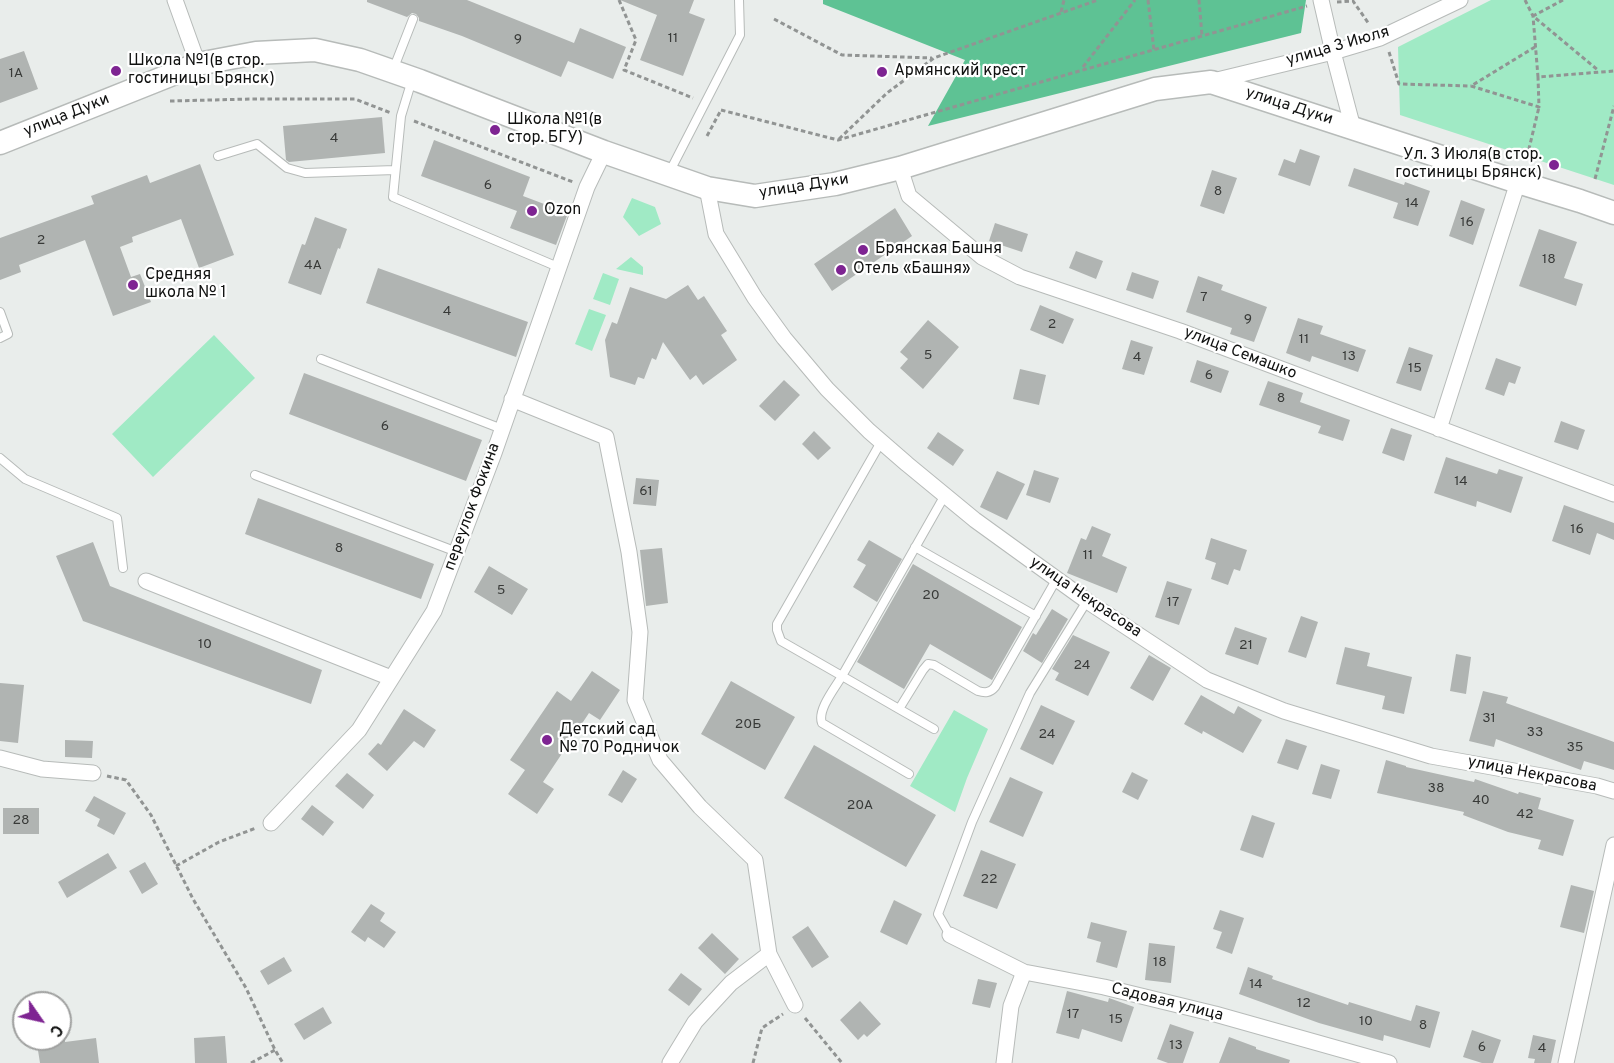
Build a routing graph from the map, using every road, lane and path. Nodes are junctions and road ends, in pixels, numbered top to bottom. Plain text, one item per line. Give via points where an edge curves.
1 (175, 0) edge
2 (619, 0) edge
3 (739, 0) edge
4 (1064, 0) edge
5 (1098, 0) edge
6 (1134, 0) edge
7 (1148, 0) edge
8 (1199, 0) edge
9 (1460, 0) edge
10 (1525, 0) edge
11 (1563, 0) edge
12 (1314, 3) edge
13 (1061, 12) junction
14 (1533, 16) junction
15 (413, 19) dead end
16 (774, 19) dead end
17 (1202, 36) junction
18 (1535, 47) junction
19 (1154, 50) junction
20 (1333, 52) junction
21 (1390, 53) dead end
22 (934, 58) junction
23 (198, 64) junction
24 (1083, 67) dead end
25 (1614, 71) edge
26 (1600, 72) junction
27 (402, 75) junction
28 (1538, 77) junction
29 (1211, 82) junction
30 (1471, 86) junction
31 (170, 101) dead end
32 (705, 103) junction
33 (1614, 106) edge
34 (1539, 107) junction
35 (721, 110) junction
36 (401, 116) junction
37 (1353, 128) junction
38 (707, 136) dead end
39 (838, 140) junction
40 (0, 143) edge
41 (604, 152) junction
42 (218, 156) dead end
43 (1527, 156) dead end
44 (900, 168) junction
45 (395, 170) junction
46 (668, 174) junction
47 (1595, 179) dead end
48 (1518, 182) junction
49 (586, 187) junction
50 (707, 188) junction
51 (1614, 213) edge
52 (558, 267) junction
53 (0, 312) edge
54 (0, 338) edge
55 (321, 359) dead end
56 (512, 399) junction
57 (502, 429) junction
58 (1439, 429) junction
59 (881, 442) junction
60 (0, 458) edge
61 (255, 475) dead end
62 (1614, 494) edge
63 (945, 495) junction
64 (915, 547) junction
65 (457, 552) junction
66 (123, 568) dead end
67 (146, 580) dead end
68 (1056, 580) junction
69 (1087, 601) junction
70 (1036, 616) junction
71 (842, 676) junction
72 (391, 678) junction
73 (899, 709) junction
74 (934, 729) dead end
75 (0, 758) edge
76 (93, 773) dead end
77 (909, 774) dead end
78 (126, 780) dead end
79 (1614, 791) edge
80 (271, 823) joint
81 (1614, 845) edge
82 (176, 866) junction
83 (950, 935) joint
84 (769, 954) junction
85 (1023, 972) junction
86 (795, 1005) junction
87 (274, 1050) junction
88 (251, 1063) edge
89 (283, 1063) edge
90 (670, 1063) edge
91 (753, 1063) edge
92 (842, 1063) edge
93 (1004, 1063) edge
94 (1389, 1063) edge
95 (1566, 1063) edge

1 - 23 street
2 - 32 path via 636,40 624,70
3 - 32 lane via 740,35
4 - 13 path
5 - 13 path
6 - 24 path
7 - 19 path
8 - 17 path
9 - 20 street, улица 3 Июля via 1380,38
10 - 14 path
11 - 14 path
12 - 17 path
12 - 20 street
13 - 22 path
14 - 18 path
14 - 26 path
15 - 27 lane
16 - 22 path via 842,55
17 - 19 path
18 - 28 path
18 - 30 path
19 - 39 path
20 - 29 street, улица 3 Июля
20 - 37 street
21 - 30 path via 1399,84
22 - 39 path via 887,93
23 - 27 main road, улица Дуки via 256,53 315,50
23 - 40 main road, улица Дуки
25 - 26 path
26 - 28 path
27 - 36 lane
27 - 41 main road, улица Дуки
28 - 34 path
29 - 37 main road, улица Дуки
29 - 44 main road, улица Дуки via 1155,89
30 - 34 path
31 - 36 path via 355,99
32 - 35 path
32 - 46 lane
33 - 47 path
34 - 43 path
35 - 38 path
35 - 39 path
36 - 45 lane
36 - 49 path
37 - 48 main road, улица Дуки
41 - 46 main road, улица Дуки
41 - 49 street, переулок Фокина
42 - 45 lane via 257,144 287,168 305,173
44 - 50 main road, улица Дуки via 835,184 755,196
44 - 58 street, улица Семашко via 909,196 982,257 1020,277
45 - 52 lane via 393,197
46 - 50 main road, улица Дуки
48 - 51 main road, улица Дуки
48 - 58 street
49 - 52 street, переулок Фокина
50 - 59 street, улица Некрасова via 716,234 755,298 827,389
52 - 56 street, переулок Фокина
53 - 54 lane via 8,334
55 - 57 lane
56 - 57 street, переулок Фокина
56 - 84 street via 606,437 640,632 635,700 660,760 700,807 755,860
57 - 65 street, переулок Фокина
58 - 62 street, улица Семашко
59 - 63 street, улица Некрасова
59 - 71 lane via 777,624 781,641
60 - 66 lane via 25,478 117,518
61 - 65 lane
63 - 64 lane
63 - 68 street, улица Некрасова
64 - 70 lane
64 - 71 lane
65 - 72 street, переулок Фокина via 434,611
67 - 72 street
68 - 69 street, улица Некрасова
68 - 70 lane
69 - 79 street, улица Некрасова via 1207,680 1284,711 1431,756
69 - 83 lane via 1030,693 972,822 938,914
70 - 73 lane via 992,691 978,690 928,664
71 - 73 lane
71 - 77 lane via 822,711 822,723
72 - 80 street, переулок Фокина via 358,730
73 - 74 lane
75 - 76 street via 42,769
78 - 82 path via 152,815
80 - 82 path via 219,842
81 - 95 street
82 - 87 path via 246,988
83 - 85 street, Садовая улица
84 - 86 street
84 - 90 street via 731,983 695,1022
85 - 93 street via 1011,1006
85 - 94 street, Садовая улица via 1215,1014
86 - 91 path via 762,1028
86 - 92 path
87 - 88 path
87 - 89 path

